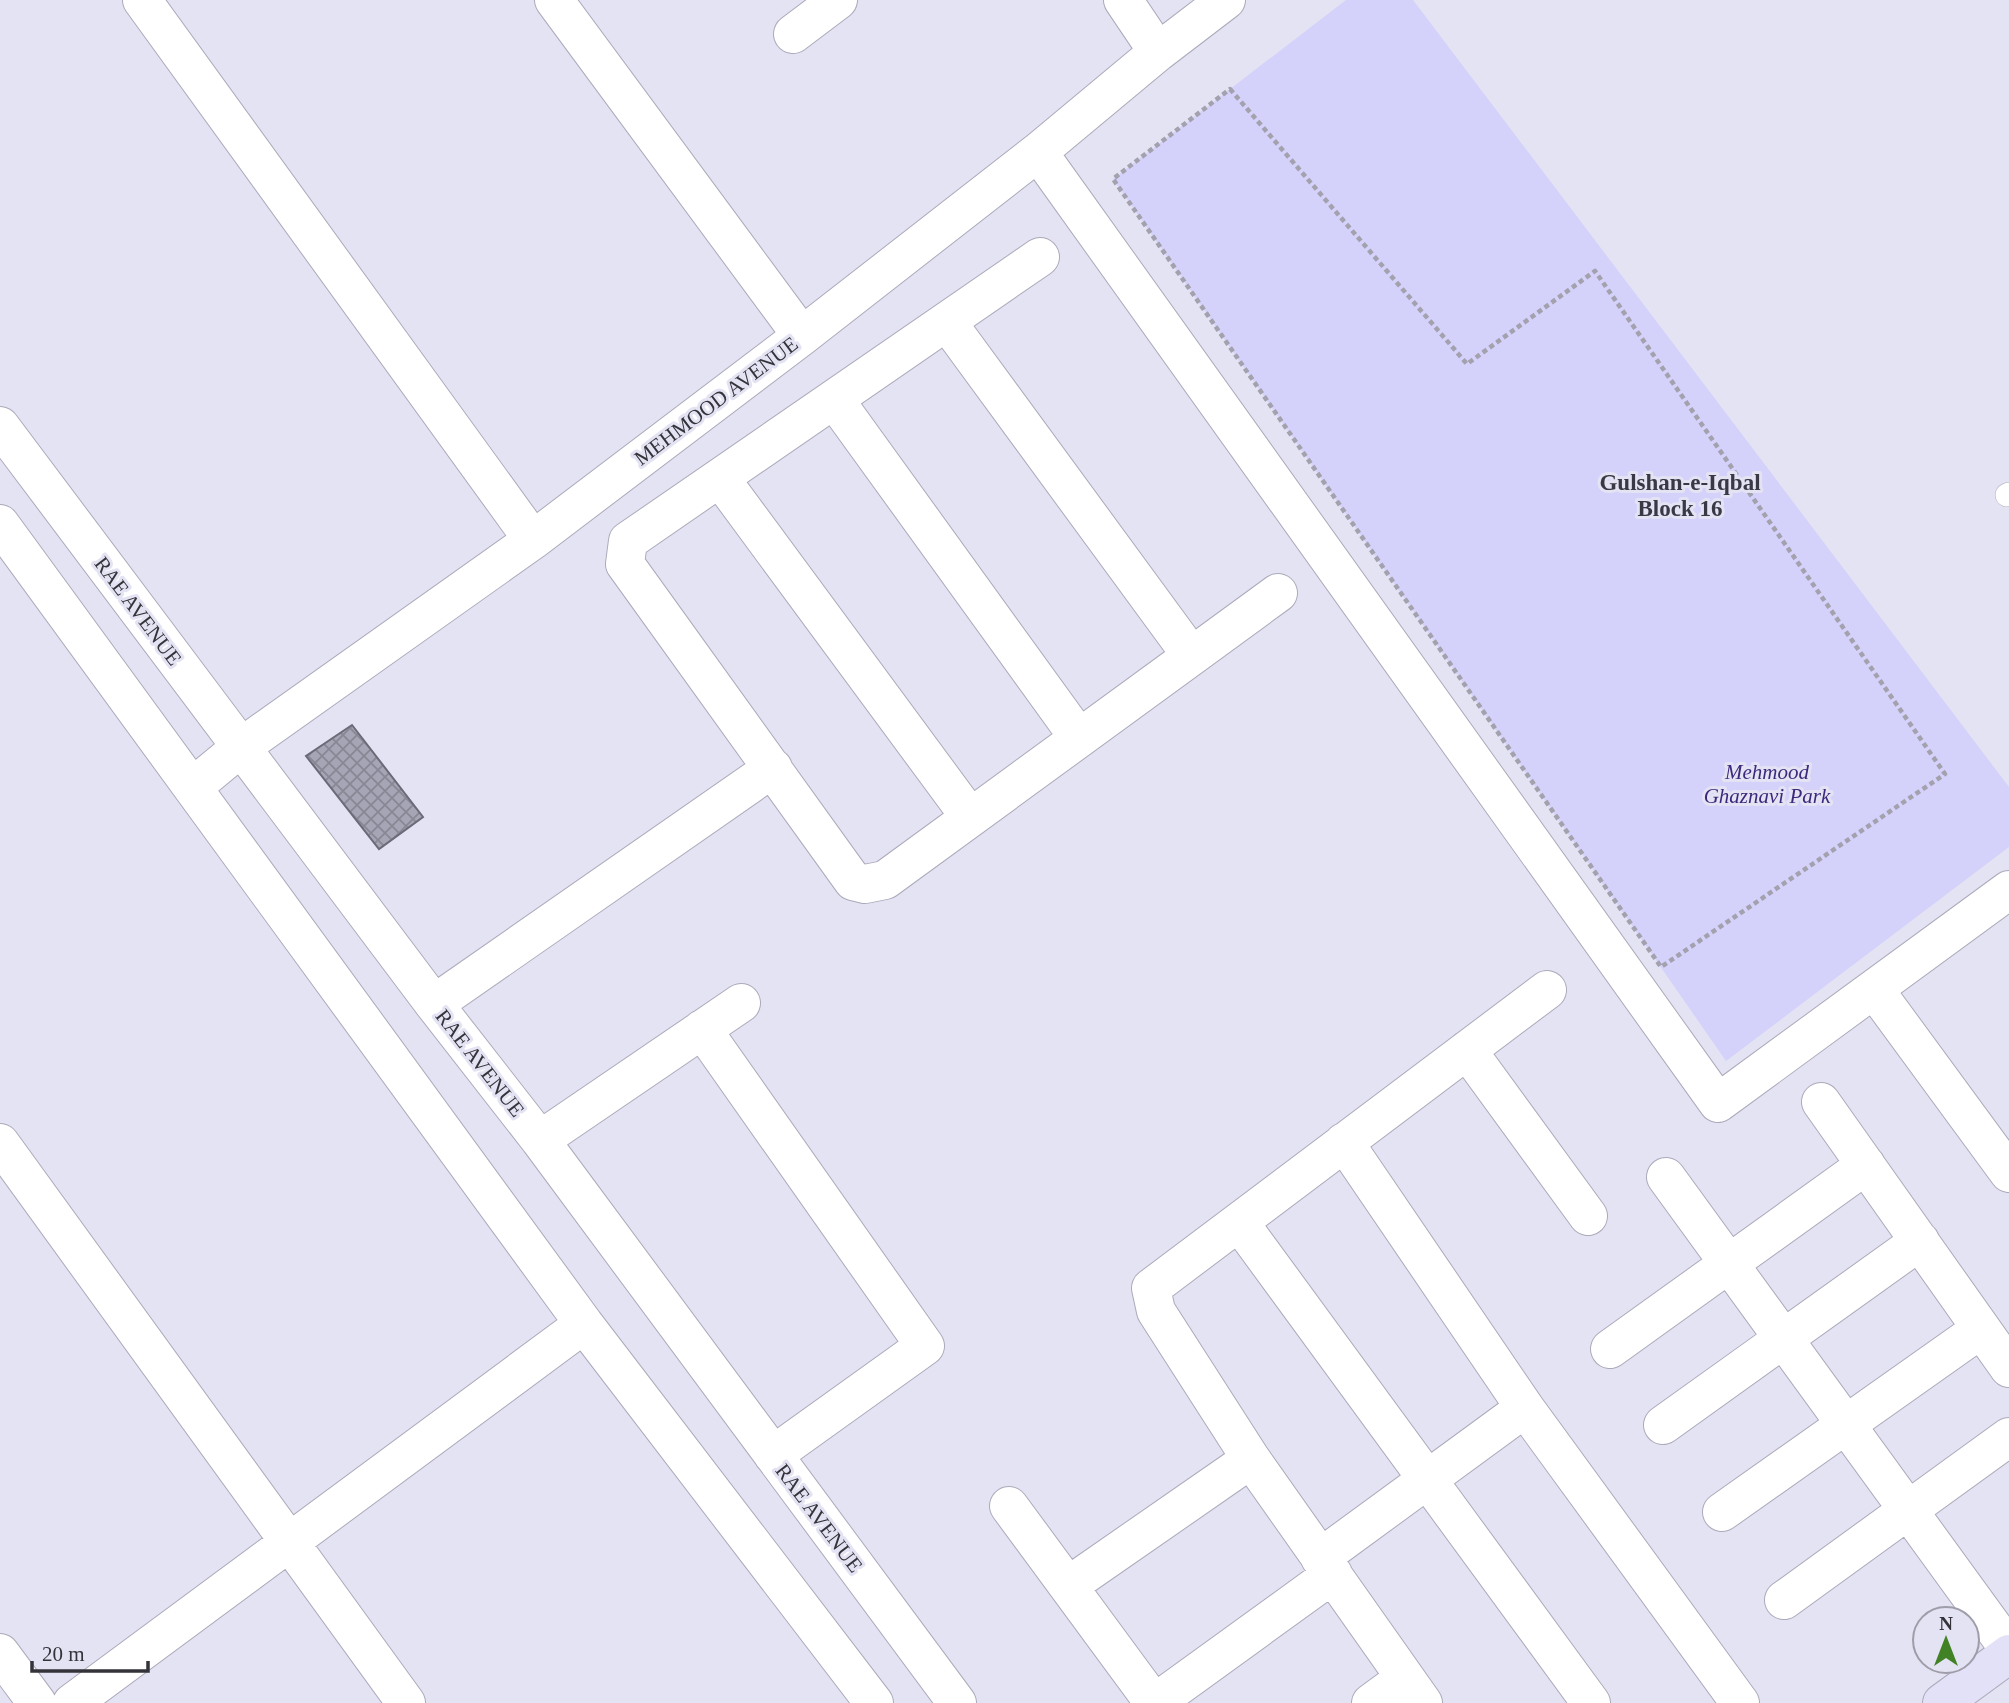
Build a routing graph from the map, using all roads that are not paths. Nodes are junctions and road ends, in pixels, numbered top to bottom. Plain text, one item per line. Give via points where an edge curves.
1 (142, 0) edge
2 (554, 0) edge
3 (838, 0) edge
4 (1123, 0) edge
5 (1227, 0) edge
6 (793, 34) dead end
7 (1158, 52) junction
8 (1038, 152) junction
9 (1040, 257) dead end
10 (947, 322) junction
11 (802, 336) junction
12 (834, 399) junction
13 (0, 426) edge
14 (720, 478) junction
15 (0, 524) edge
16 (533, 540) junction
17 (1278, 593) dead end
18 (1191, 655) junction
19 (1079, 738) junction
20 (240, 748) junction
21 (773, 768) junction
22 (194, 786) junction
23 (970, 817) junction
24 (2009, 890) edge
25 (1874, 989) junction
26 (1547, 990) dead end
27 (741, 1003) dead end
28 (434, 1004) junction
29 (702, 1029) junction
30 (1467, 1050) junction
31 (1821, 1101) dead end
32 (540, 1140) junction
33 (1344, 1142) junction
34 (0, 1143) edge
35 (1866, 1165) junction
36 (2009, 1173) edge
37 (1666, 1177) dead end
38 (1588, 1216) dead end
39 (1239, 1222) junction
40 (1920, 1241) junction
41 (1729, 1263) junction
42 (584, 1324) junction
43 (1982, 1329) junction
44 (1783, 1338) junction
45 (1610, 1349) dead end
46 (2009, 1368) edge
47 (1525, 1408) junction
48 (1663, 1425) dead end
49 (1846, 1425) junction
50 (2009, 1437) edge
51 (773, 1455) junction
52 (1251, 1458) junction
53 (1426, 1480) junction
54 (1009, 1506) dead end
55 (1908, 1510) junction
56 (1722, 1512) dead end
57 (289, 1542) junction
58 (1326, 1566) junction
59 (1068, 1586) junction
60 (1784, 1600) dead end
61 (2009, 1651) edge
62 (0, 1653) edge
63 (1414, 1691) edge
64 (37, 1703) edge
65 (72, 1703) edge
66 (406, 1703) edge
67 (874, 1703) edge
68 (957, 1703) edge
69 (1154, 1703) edge
70 (1371, 1703) edge
71 (1591, 1703) edge
72 (1740, 1703) edge
73 (1942, 1703) edge

1 - 16 street
2 - 11 street
3 - 6 street
4 - 7 street
5 - 7 street, MEHMOOD AVENUE
7 - 8 street, MEHMOOD AVENUE
8 - 11 street, MEHMOOD AVENUE
8 - 25 street via 1718,1103
9 - 10 street
10 - 12 street
10 - 18 street
11 - 16 street, MEHMOOD AVENUE
12 - 14 street
12 - 19 street
13 - 20 street, RAE AVENUE
14 - 21 street via 628,541 625,564
14 - 23 street
15 - 22 street
16 - 20 street, MEHMOOD AVENUE
17 - 18 street
18 - 19 street
19 - 23 street
20 - 22 street, MEHMOOD AVENUE
20 - 28 street, RAE AVENUE
21 - 23 street via 853,881 885,880
21 - 28 street
22 - 42 street
24 - 25 street
25 - 36 street
26 - 30 street
27 - 29 street
28 - 32 street, RAE AVENUE
29 - 32 street
29 - 51 street via 925,1346
30 - 33 street
30 - 38 street
31 - 35 street
32 - 51 street, RAE AVENUE
33 - 39 street
33 - 47 street
34 - 57 street
35 - 40 street
35 - 41 street
37 - 41 street
39 - 52 street via 1151,1288 1156,1311
39 - 53 street
40 - 43 street
40 - 44 street
41 - 44 street
41 - 45 street
42 - 57 street
42 - 67 street
43 - 46 street
43 - 49 street
44 - 48 street
44 - 49 street
47 - 53 street
47 - 72 street
49 - 55 street
49 - 56 street
50 - 55 street
51 - 68 street, RAE AVENUE
52 - 58 street
52 - 59 street
53 - 58 street
53 - 71 street
54 - 59 street
55 - 60 street
55 - 61 street
57 - 65 street
57 - 66 street
58 - 63 street
58 - 69 street
59 - 69 street
61 - 73 street
62 - 64 street
63 - 70 street

